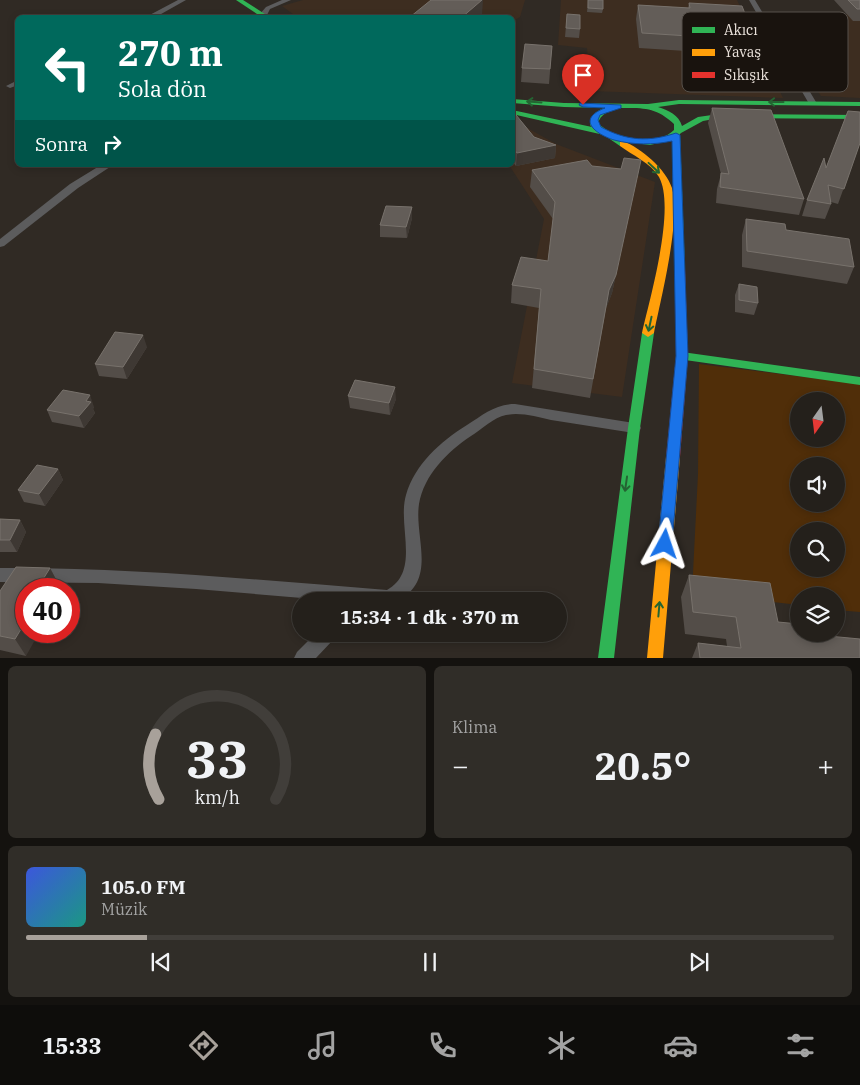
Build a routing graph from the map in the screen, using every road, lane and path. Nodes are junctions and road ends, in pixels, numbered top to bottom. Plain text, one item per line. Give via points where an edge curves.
1 (183, 0) edge
2 (238, 0) edge
3 (288, 0) edge
4 (752, 0) edge
5 (759, 12) edge
6 (153, 15) edge
7 (263, 15) edge
8 (265, 15) edge
9 (806, 92) edge
10 (515, 101) edge
11 (812, 102) junction
12 (860, 104) edge
13 (618, 106) junction
14 (646, 106) junction
15 (515, 113) edge
16 (860, 117) edge
17 (677, 133) junction
18 (611, 136) junction
19 (105, 167) edge
20 (0, 244) edge
21 (682, 356) junction
22 (860, 381) edge
23 (634, 428) junction
24 (0, 575) edge
25 (301, 592) edge
26 (395, 592) edge
27 (319, 642) edge
28 (303, 658) edge
29 (606, 658) edge
30 (654, 658) edge

1 - 6 street
2 - 7 street
3 - 8 street via 268,8
4 - 5 street
9 - 11 street
13 -> 10 street
11 - 12 street
11 -> 14 street via 679,102
13 - 14 street
13 - 18 street via 597,114 594,120 594,125
14 - 17 street via 674,118 678,123
15 - 18 street
16 - 17 street via 719,116 702,119
17 - 18 street via 671,139 644,142
17 - 21 street
18 -> 23 street via 658,171 665,179 670,197 669,220
19 - 20 street via 74,186
21 - 22 street
30 -> 21 street
23 - 26 street via 530,411 502,410 456,438 433,461 418,485 411,505 416,558 411,579
23 -> 29 street
24 - 25 street via 129,578
27 - 28 street

